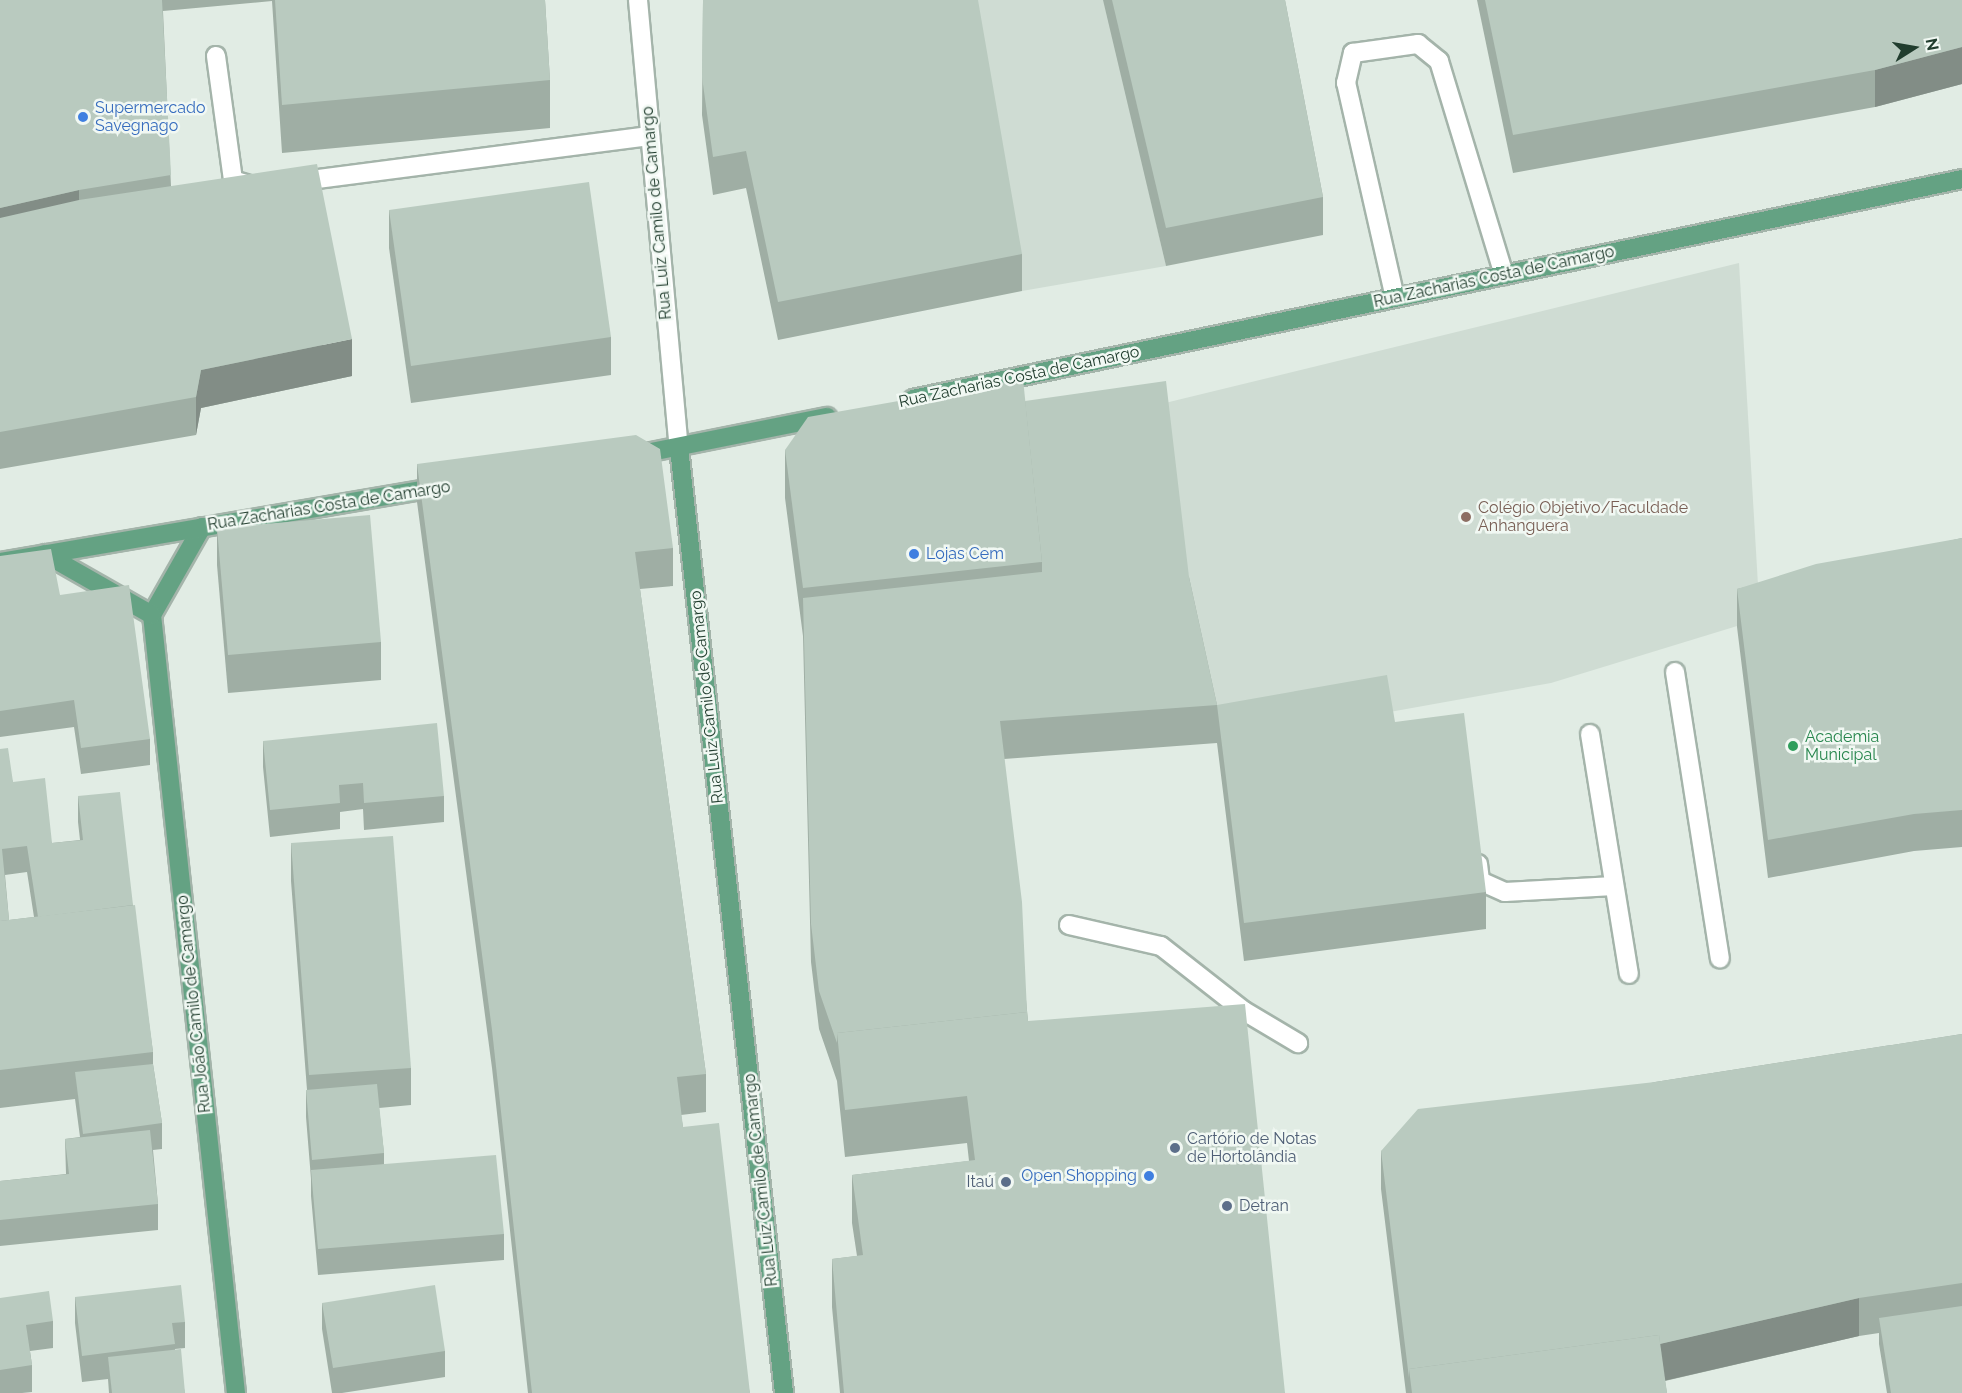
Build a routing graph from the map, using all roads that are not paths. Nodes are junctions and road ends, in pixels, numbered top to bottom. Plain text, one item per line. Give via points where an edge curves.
1 (638, 0) edge
2 (216, 56) dead end
3 (650, 136) junction
4 (1962, 179) edge
5 (1503, 275) junction
6 (1395, 298) junction
7 (890, 404) edge
8 (843, 413) edge
9 (679, 448) junction
10 (621, 458) edge
11 (458, 484) edge
12 (202, 527) junction
13 (45, 554) junction
14 (0, 562) edge
15 (152, 615) junction
16 (1675, 672) dead end
17 (1590, 734) dead end
18 (1475, 846) edge
19 (1614, 886) junction
20 (1068, 925) dead end
21 (1720, 958) dead end
22 (1629, 974) dead end
23 (1298, 1043) dead end
24 (236, 1393) edge
25 (784, 1393) edge

1 - 3 street, Rua Luiz Camilo de Camargo
2 - 3 street via 233,180 255,187
3 - 9 street, Rua Luiz Camilo de Camargo
4 - 5 main road, Rua Zacharias Costa de Camargo
5 - 6 main road, Rua Zacharias Costa de Camargo
5 - 6 street via 1439,61 1418,44 1353,53 1346,83
6 - 7 main road, Rua Zacharias Costa de Camargo
8 - 9 main road
9 - 10 main road
9 - 25 main road, Rua Luiz Camilo de Camargo
11 - 12 main road, Rua Zacharias Costa de Camargo
12 - 13 main road, Rua Zacharias Costa de Camargo
12 - 15 main road
13 - 14 main road, Rua Zacharias Costa de Camargo
13 - 15 main road
15 - 24 main road, Rua João Camilo de Camargo
16 - 21 street
17 - 19 street
18 - 19 street via 1480,882 1505,892
19 - 22 street
20 - 23 street via 1161,946 1244,1011

